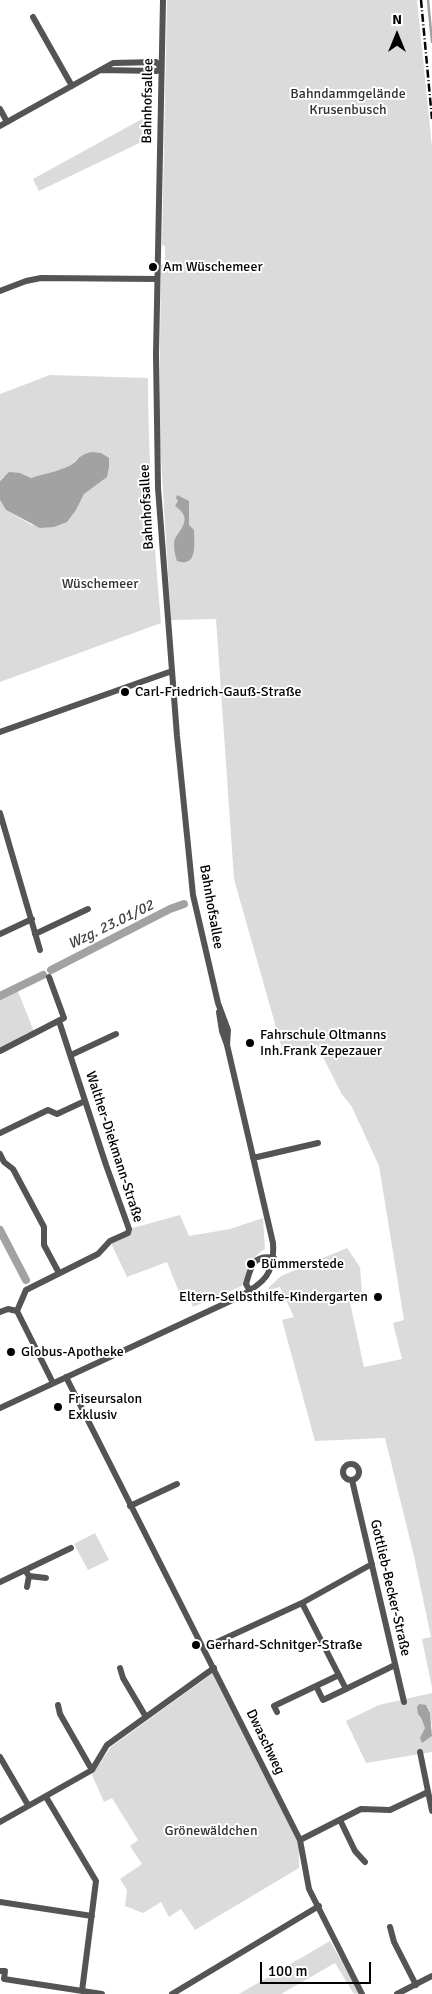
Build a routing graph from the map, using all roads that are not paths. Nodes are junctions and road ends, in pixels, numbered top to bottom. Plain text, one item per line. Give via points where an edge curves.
1 (162, 0) edge
2 (33, 17) dead end
3 (161, 67) junction
4 (72, 86) junction
5 (0, 109) edge
6 (7, 122) junction
7 (0, 126) edge
8 (157, 280) junction
9 (0, 291) edge
10 (172, 671) junction
11 (0, 732) edge
12 (0, 813) edge
13 (88, 909) dead end
14 (32, 919) junction
15 (0, 934) edge
16 (35, 934) junction
17 (40, 950) dead end
18 (49, 977) dead end
19 (59, 1021) junction
20 (116, 1034) dead end
21 (0, 1051) edge
22 (71, 1055) junction
23 (85, 1101) junction
24 (0, 1134) edge
25 (318, 1143) dead end
26 (0, 1154) edge
27 (253, 1158) junction
28 (273, 1261) junction
29 (59, 1274) junction
30 (250, 1291) junction
31 (0, 1312) edge
32 (17, 1312) junction
33 (66, 1377) junction
34 (52, 1384) junction
35 (0, 1408) edge
36 (352, 1480) dead end
37 (178, 1484) dead end
38 (130, 1506) junction
39 (71, 1548) dead end
40 (372, 1564) junction
41 (27, 1573) junction
42 (46, 1578) dead end
43 (0, 1582) edge
44 (27, 1587) dead end
45 (302, 1603) junction
46 (204, 1648) junction
47 (395, 1665) junction
48 (120, 1668) dead end
49 (214, 1668) junction
50 (339, 1675) junction
51 (316, 1686) junction
52 (346, 1689) junction
53 (404, 1702) dead end
54 (58, 1705) dead end
55 (277, 1712) dead end
56 (146, 1717) junction
57 (420, 1752) dead end
58 (0, 1757) edge
59 (92, 1770) junction
60 (428, 1792) junction
61 (46, 1797) junction
62 (28, 1806) junction
63 (432, 1810) edge
64 (340, 1820) junction
65 (0, 1822) edge
66 (300, 1840) junction
67 (365, 1862) dead end
68 (0, 1902) edge
69 (319, 1906) junction
70 (92, 1916) junction
71 (390, 1927) dead end
72 (0, 1971) edge
73 (432, 1976) edge
74 (416, 1985) junction
75 (82, 1991) junction
76 (102, 1994) edge
77 (172, 1994) edge
78 (362, 1994) edge
79 (397, 1994) edge

1 - 3 street, Bahnhofsallee
2 - 4 street
3 - 4 street via 156,62 113,63
3 - 8 street, Bahnhofsallee
4 - 6 street
5 - 6 street
6 - 7 street
8 - 9 street via 41,278
8 - 10 street, Bahnhofsallee via 157,470
10 - 11 street
10 - 27 street, Bahnhofsallee via 193,895 219,1008 228,1030 227,1045
12 - 14 street
13 - 16 street
14 - 15 street
14 - 16 street
16 - 17 street
18 - 19 street, Walther-Diekmann-Straße via 64,1018
19 - 21 street
19 - 22 street, Walther-Diekmann-Straße
20 - 22 street
22 - 23 street, Walther-Diekmann-Straße
23 - 24 street via 58,1114 48,1110
23 - 29 street, Walther-Diekmann-Straße via 129,1229 128,1233 110,1241 98,1254
25 - 27 street
26 - 29 street via 13,1169 44,1227 44,1245
27 - 28 street, Bahnhofsallee via 273,1243
28 - 30 street via 264,1280
28 - 30 street via 265,1256 251,1268 246,1284
29 - 32 street, Walther-Diekmann-Straße via 26,1290
30 - 33 street
31 - 32 street via 8,1309
32 - 34 street
33 - 34 street
33 - 38 street, Dwaschweg
34 - 35 street
36 - 40 street, Gottlieb-Becker-Straße
37 - 38 street
38 - 46 street, Dwaschweg
39 - 41 street
40 - 45 street
40 - 47 street, Gottlieb-Becker-Straße
41 - 42 street
41 - 43 street
41 - 44 street
45 - 46 street
45 - 50 street
46 - 49 street, Dwaschweg
47 - 52 street
47 - 53 street, Gottlieb-Becker-Straße
48 - 56 street
49 - 56 street
49 - 66 street, Dwaschweg
50 - 51 street
50 - 52 street
51 - 52 street via 323,1700
51 - 55 street via 274,1706
54 - 59 street
56 - 59 street via 107,1745
57 - 60 street
58 - 62 street
59 - 61 street
60 - 63 street
60 - 64 street via 390,1810 361,1809
61 - 62 street
61 - 70 street via 96,1881
62 - 65 street
64 - 66 street
64 - 67 street via 355,1851
66 - 69 street, Dwaschweg via 309,1888
68 - 70 street
69 - 77 street
69 - 78 street, Dwaschweg
70 - 75 street
71 - 74 street
72 - 75 street via 5,1971 4,1979
73 - 74 street
74 - 79 street
75 - 76 street

